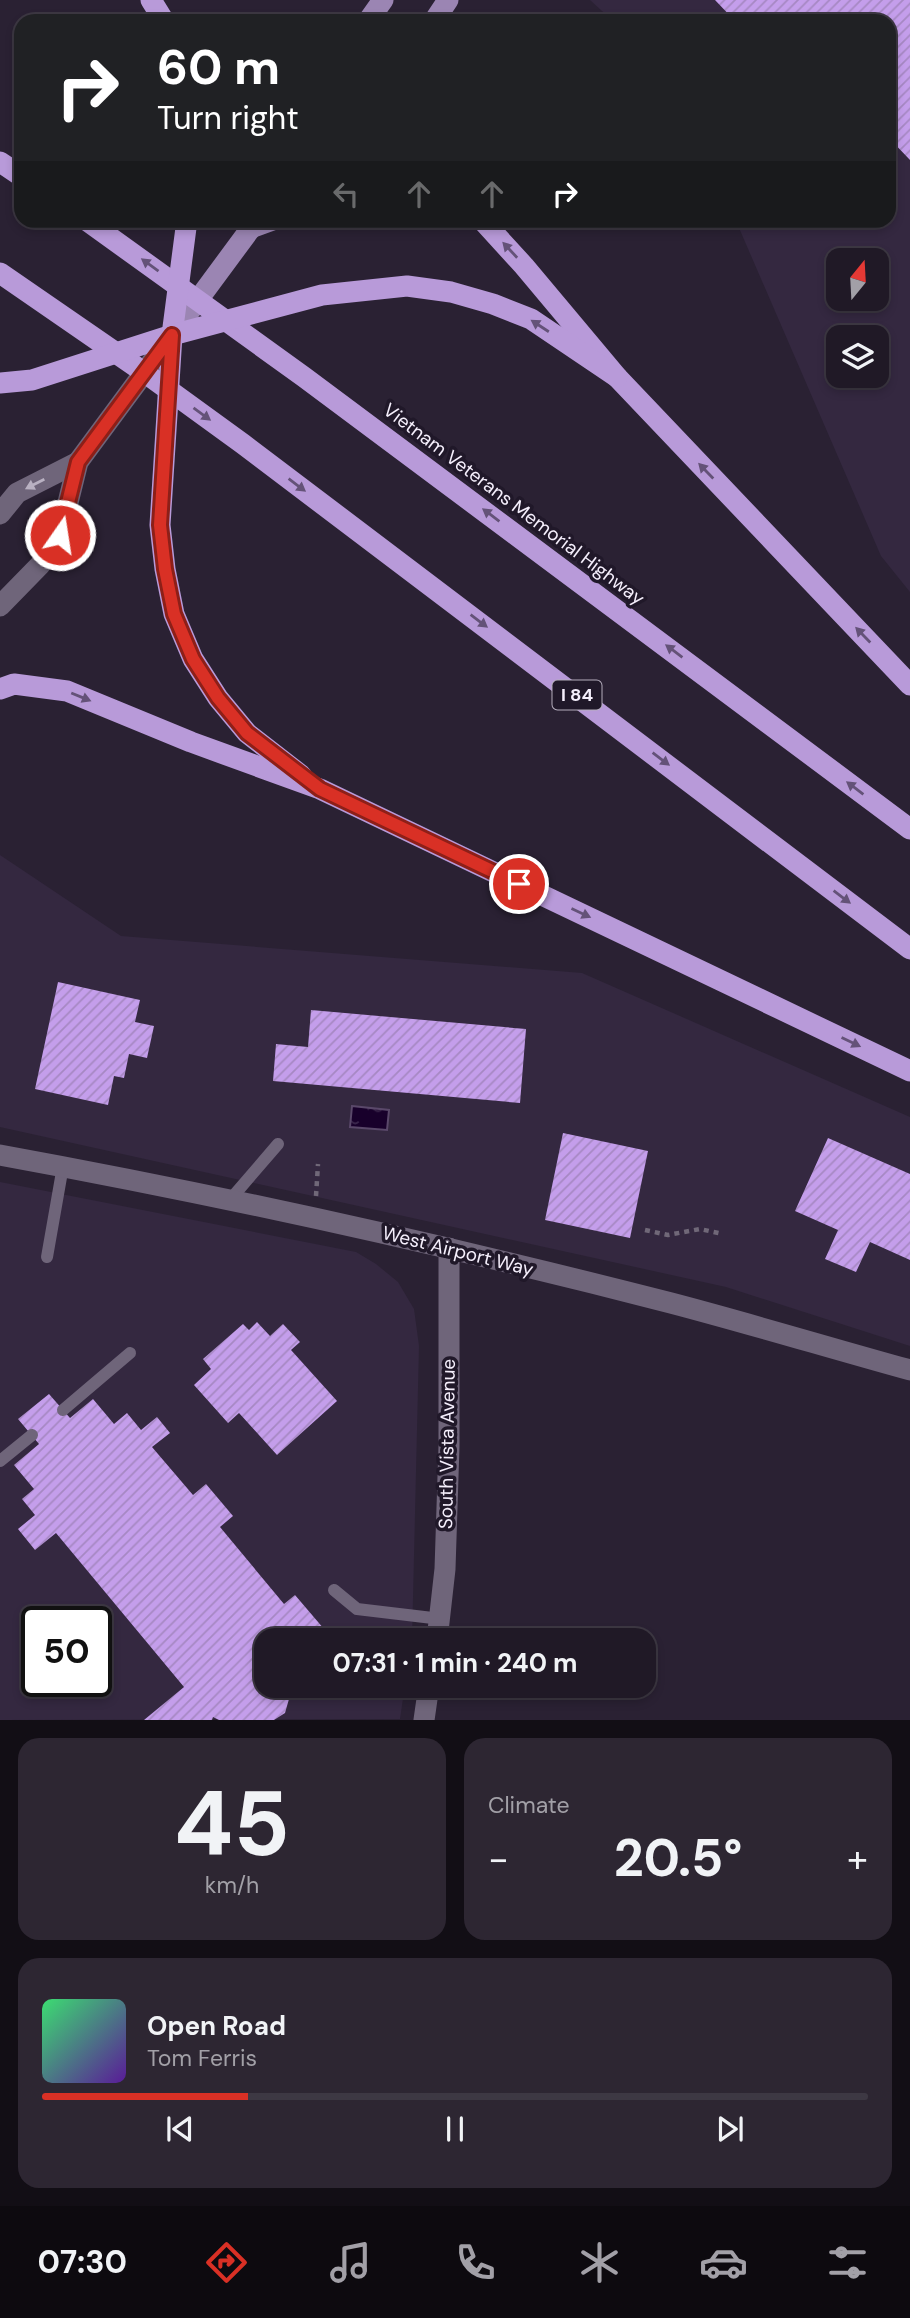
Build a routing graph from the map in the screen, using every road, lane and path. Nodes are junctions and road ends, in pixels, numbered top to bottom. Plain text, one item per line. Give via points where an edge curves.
1 (97, 228) edge
2 (186, 228) edge
3 (248, 228) edge
4 (489, 228) edge
5 (0, 273) edge
6 (172, 335) junction
7 (617, 377) junction
8 (0, 383) edge
9 (78, 462) junction
10 (0, 514) edge
11 (0, 606) edge
12 (910, 685) edge
13 (0, 689) edge
14 (320, 789) junction
15 (910, 829) edge
16 (910, 949) edge
17 (910, 1071) edge
18 (278, 1144) dead end
19 (0, 1155) edge
20 (318, 1164) dead end
21 (63, 1167) junction
22 (316, 1196) dead end
23 (229, 1201) junction
24 (645, 1230) dead end
25 (723, 1234) dead end
26 (449, 1248) junction
27 (47, 1257) dead end
28 (130, 1353) dead end
29 (910, 1370) edge
30 (63, 1410) dead end
31 (32, 1435) dead end
32 (0, 1461) edge
33 (334, 1590) dead end
34 (431, 1628) edge
35 (439, 1628) edge
36 (427, 1698) edge
37 (424, 1720) edge

15 -> 1 highway, Vietnam Veterans Memorial Highway via 348,409
2 - 6 highway
3 - 6 main road
7 -> 4 highway
5 -> 16 highway, I 84 via 243,444
7 -> 6 highway via 531,319 451,292 407,286 322,295
6 - 8 highway via 32,380
6 - 9 street
6 - 14 highway via 160,525 174,614 193,659 247,733
12 -> 7 highway
9 -> 10 street via 17,493
9 - 11 street via 60,535 40,565
13 -> 14 highway via 14,684 67,691
14 -> 17 highway
18 - 23 lane
19 - 21 street, West Airport Way
20 - 22 path
21 - 23 street, West Airport Way
21 - 27 lane
23 - 26 street, West Airport Way
24 - 25 path via 668,1235 701,1229
26 - 29 street, West Airport Way
26 - 35 street, South Vista Avenue via 449,1446
28 - 30 lane
31 - 32 lane
33 - 34 lane via 357,1609
36 - 37 street

